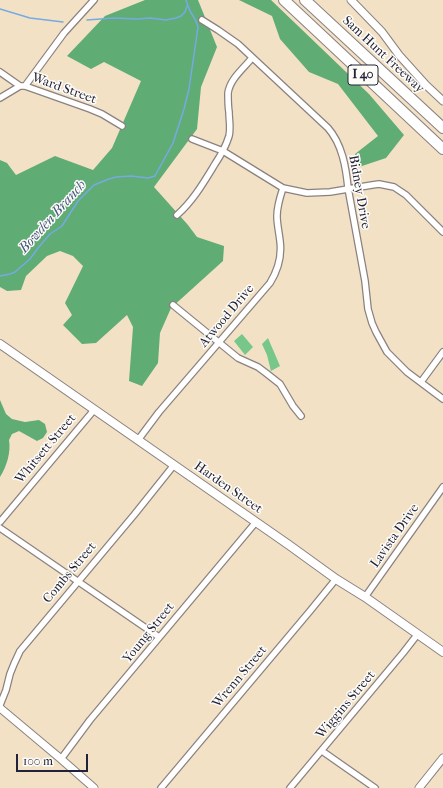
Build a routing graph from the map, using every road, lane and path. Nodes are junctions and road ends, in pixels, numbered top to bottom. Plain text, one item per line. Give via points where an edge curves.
1 (94, 0) edge
2 (284, 0) edge
3 (305, 0) edge
4 (350, 0) edge
5 (202, 20) dead end
6 (252, 58) junction
7 (0, 72) edge
8 (23, 86) junction
9 (0, 98) edge
10 (443, 101) edge
11 (122, 126) dead end
12 (443, 128) edge
13 (192, 139) dead end
14 (443, 149) edge
15 (223, 151) junction
16 (283, 188) junction
17 (348, 188) junction
18 (177, 215) dead end
19 (443, 232) edge
20 (173, 305) dead end
21 (219, 343) junction
22 (0, 344) edge
23 (443, 352) edge
24 (421, 382) junction
25 (443, 399) edge
26 (94, 410) junction
27 (301, 416) dead end
28 (138, 440) junction
29 (174, 466) junction
30 (443, 487) edge
31 (0, 522) edge
32 (256, 522) junction
33 (0, 528) edge
34 (336, 579) junction
35 (78, 581) junction
36 (365, 597) junction
37 (417, 635) junction
38 (159, 637) junction
39 (443, 652) edge
40 (0, 704) edge
41 (0, 708) edge
42 (322, 751) junction
43 (443, 758) edge
44 (61, 759) junction
45 (94, 788) edge
46 (161, 788) edge
47 (290, 788) edge
48 (375, 788) edge
49 (419, 788) edge

1 - 8 street via 64,33
2 - 14 highway, I 40
3 - 12 highway, Sam Hunt Freeway / I 40
4 - 10 street
5 - 6 street, Bidney Drive via 225,34
6 - 15 street via 230,86 230,129
6 - 17 street, Bidney Drive via 335,137 347,173
7 - 8 street, Ward Street
8 - 9 street
8 - 11 street, Ward Street via 90,109
13 - 15 street
15 - 16 street
15 - 18 street via 206,180
16 - 17 street via 307,193
16 - 21 street, Atwood Drive via 277,208 280,248 277,268 270,283
17 - 19 street via 372,184 394,187 406,195
17 - 24 street, Bidney Drive via 372,323 391,356
20 - 21 street
21 - 27 street via 280,384
21 - 28 street, Atwood Drive
22 - 26 main road, Harden Street
23 - 24 street
24 - 25 street, Bidney Drive
26 - 28 main road, Harden Street
26 - 31 street, Whitsett Street
28 - 29 main road, Harden Street
29 - 32 main road, Harden Street
29 - 35 street, Combs Street
30 - 36 street, Lavista Drive
32 - 34 main road, Harden Street
32 - 38 street, Young Street
33 - 35 street
34 - 36 main road, Harden Street
34 - 46 street, Wrenn Street
35 - 38 street
35 - 40 street, Combs Street via 20,651
36 - 37 main road, Harden Street
37 - 39 main road, Harden Street
37 - 42 street, Wiggins Street
38 - 44 street, Young Street
41 - 44 street
42 - 47 street, Wiggins Street
42 - 48 street
43 - 49 street
44 - 45 street

